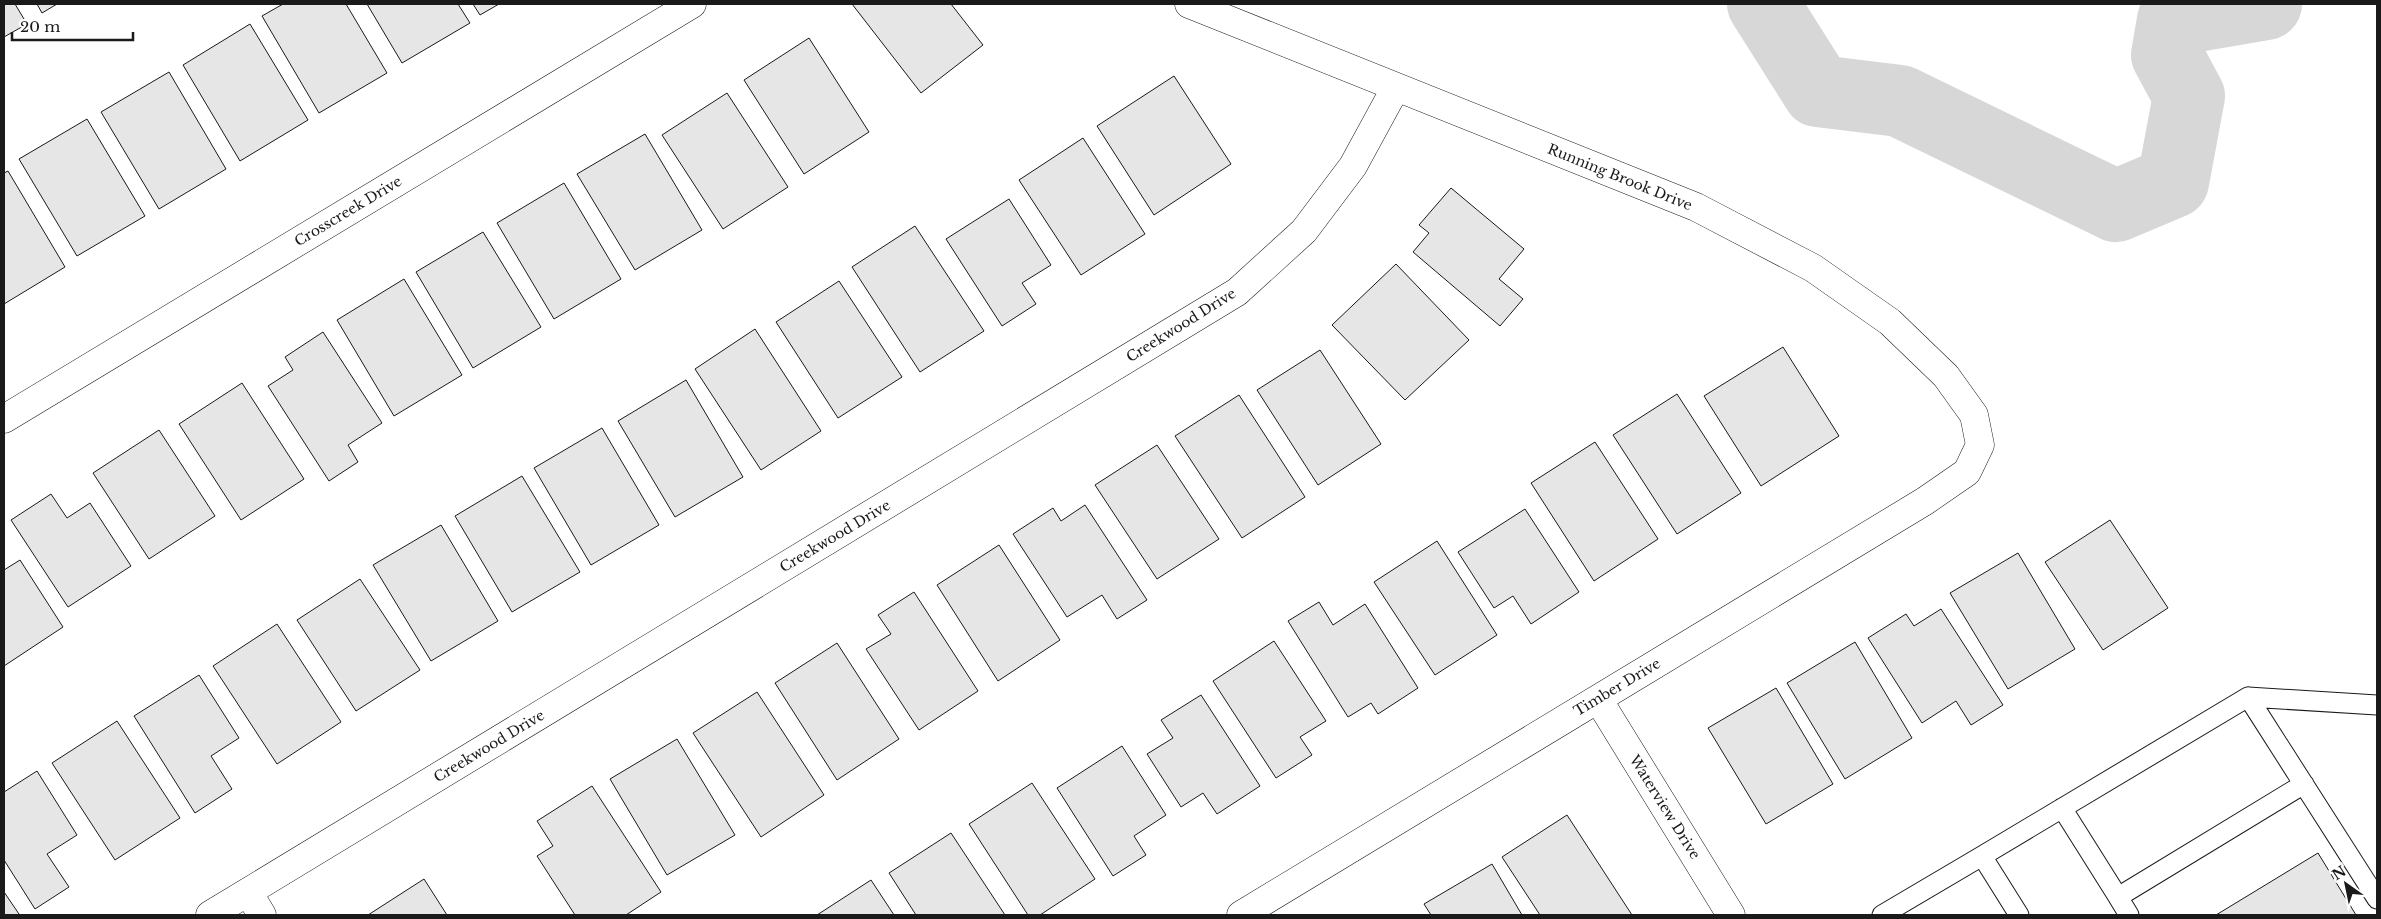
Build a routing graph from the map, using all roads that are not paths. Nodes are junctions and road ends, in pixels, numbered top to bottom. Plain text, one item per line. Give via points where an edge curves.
1 (692, 4) edge
2 (1189, 4) edge
3 (1396, 86) junction
4 (4, 419) edge
5 (1980, 445) joint
6 (2248, 697) junction
7 (1598, 699) junction
8 (2377, 705) edge
9 (2304, 784) junction
10 (2062, 808) junction
11 (1982, 856) junction
12 (248, 892) junction
13 (2118, 897) junction
14 (2377, 899) edge
15 (210, 915) edge
16 (262, 915) edge
17 (1241, 915) edge
18 (1731, 915) edge
19 (1882, 915) edge
20 (2019, 915) edge
21 (2129, 915) edge

1 - 4 street, Crosscreek Drive
2 - 3 street, Running Brook Drive
3 - 5 street, Running Brook Drive via 1696,207 1813,268 1890,322 1946,376 1974,415
3 - 12 street, Creekwood Drive via 1353,166 1304,231 1236,292
5 - 7 street, Timber Drive via 1967,472 1925,501
6 - 8 lane
6 - 9 lane
6 - 10 lane
7 - 17 street, Timber Drive
7 - 18 street, Waterview Drive
9 - 13 lane
9 - 14 lane
10 - 11 lane
10 - 13 lane
11 - 19 lane
11 - 20 lane
12 - 15 street, Creekwood Drive
12 - 16 street
13 - 21 lane

